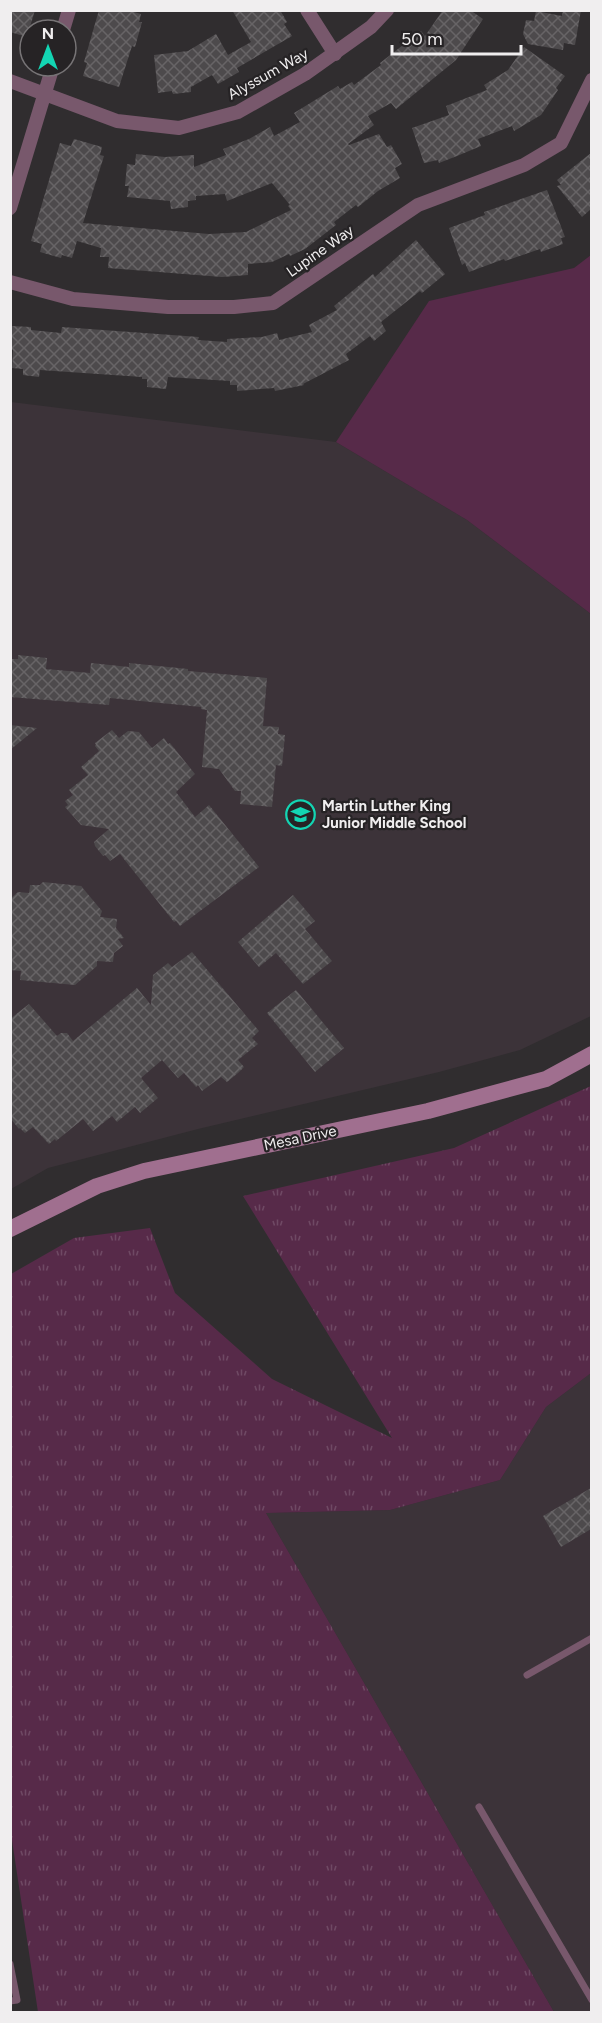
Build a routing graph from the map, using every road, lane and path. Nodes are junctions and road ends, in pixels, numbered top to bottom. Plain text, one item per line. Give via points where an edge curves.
1 (307, 10) edge
2 (387, 10) edge
3 (335, 54) junction
4 (50, 78) edge
5 (591, 80) edge
6 (10, 81) edge
7 (45, 94) junction
8 (10, 208) edge
9 (10, 282) edge
10 (591, 1053) edge
11 (10, 1229) edge
12 (591, 1638) edge
13 (526, 1675) dead end
14 (479, 1807) dead end
15 (10, 1964) edge
16 (591, 2000) edge
17 (10, 2001) edge

1 - 3 street
2 - 3 street, Alyssum Way
3 - 7 street, Alyssum Way via 238,112 179,128 117,121
4 - 7 street
5 - 9 street, Lupine Way via 561,143 524,165 418,205 273,303 156,306 73,299
6 - 7 street, Alyssum Way
7 - 8 street
10 - 11 main road, Mesa Drive via 546,1079 428,1111 144,1171 97,1186
12 - 13 lane
14 - 16 lane
15 - 17 lane via 17,2000

